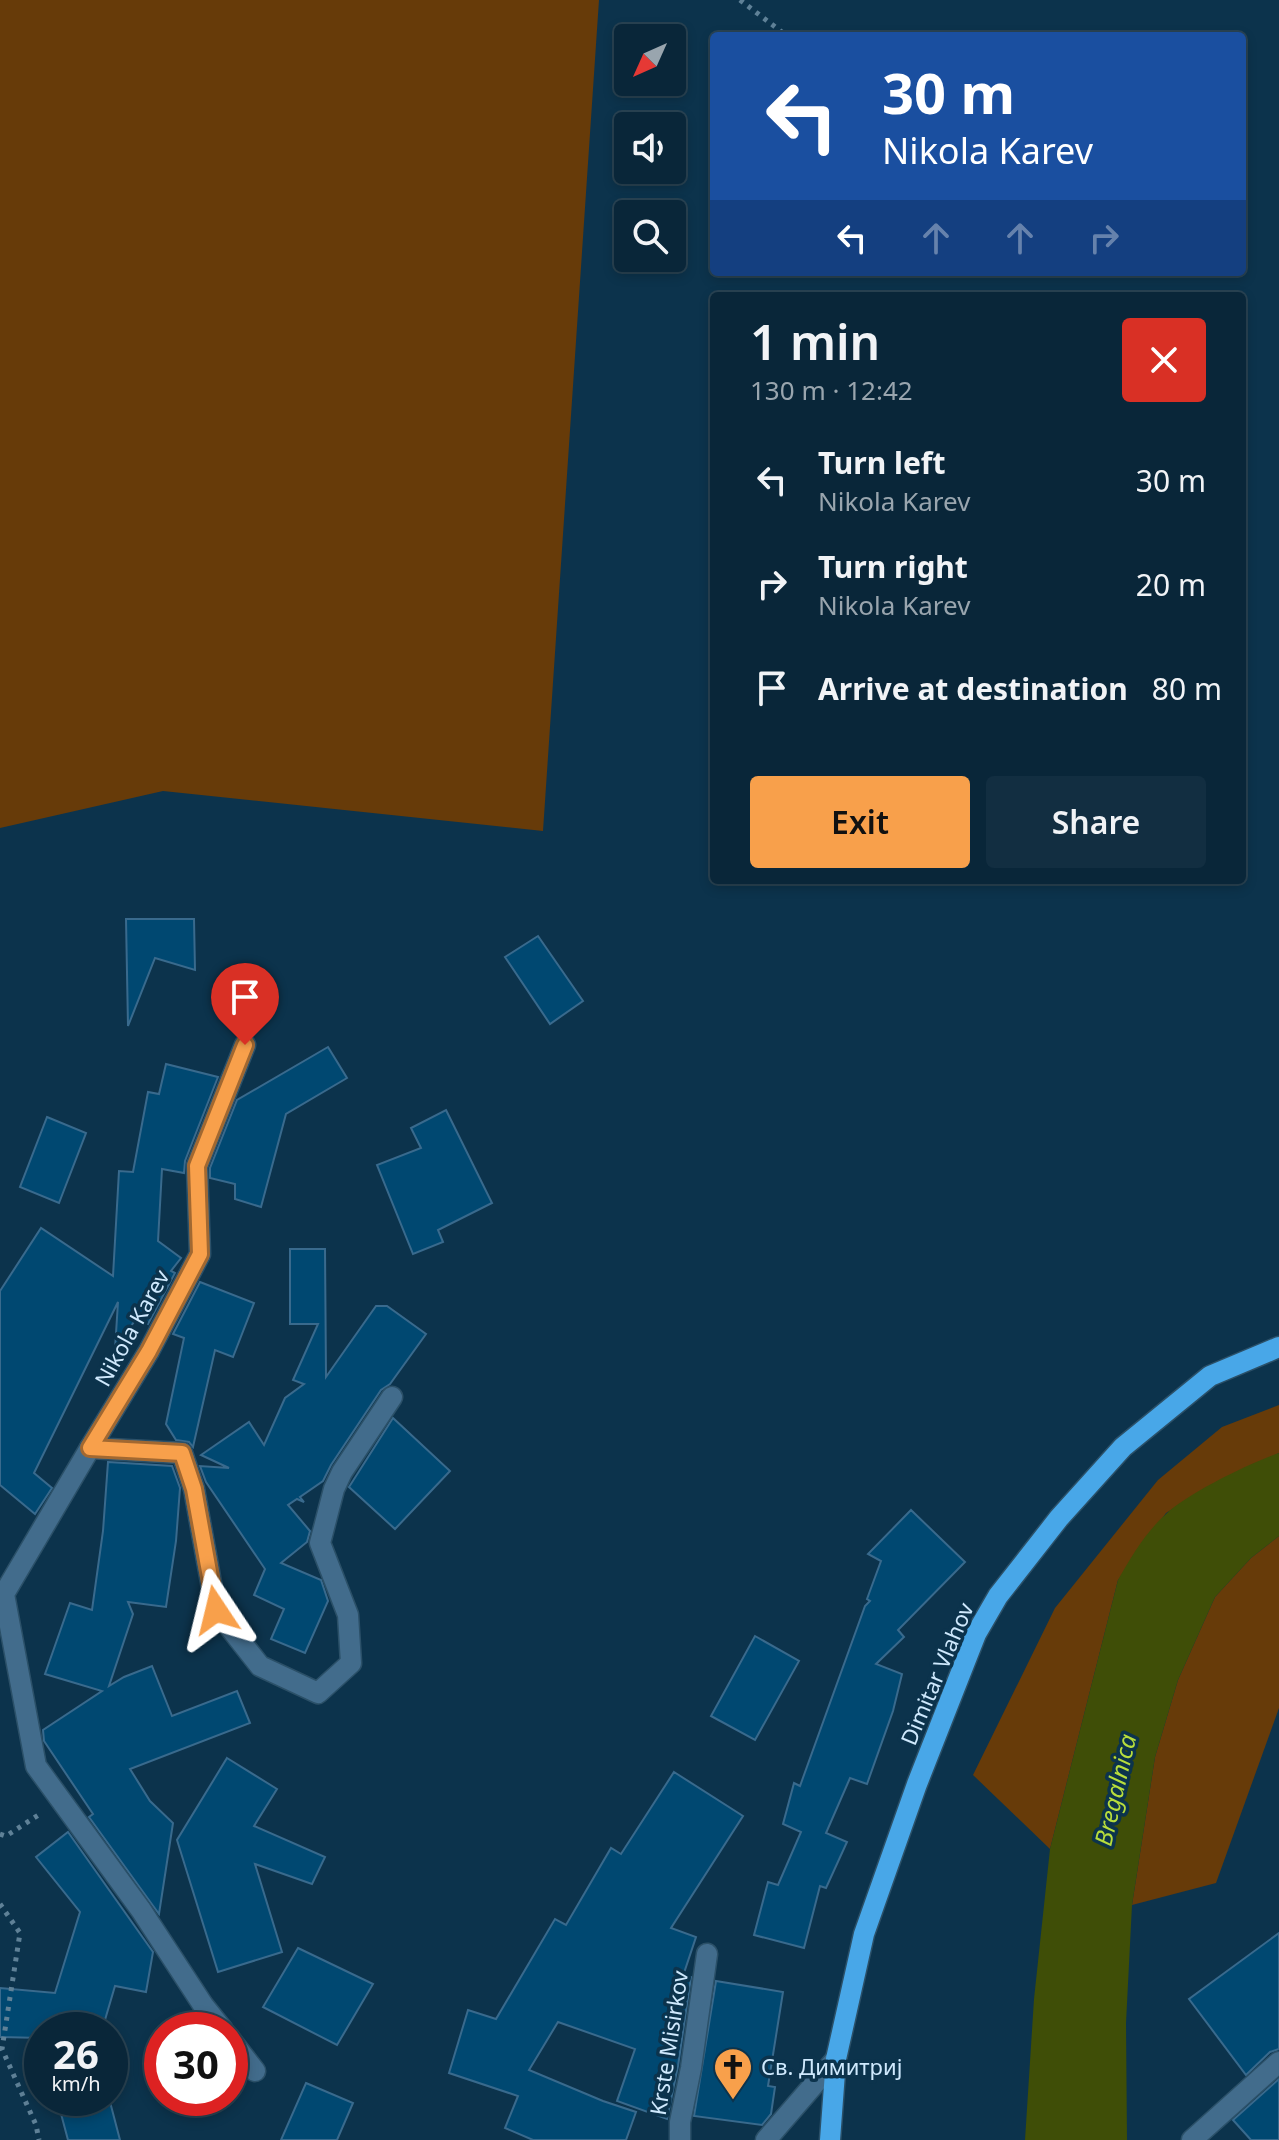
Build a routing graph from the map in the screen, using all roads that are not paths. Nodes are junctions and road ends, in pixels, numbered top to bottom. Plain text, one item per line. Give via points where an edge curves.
1 (245, 1045) dead end
2 (1279, 1347) edge
3 (392, 1397) dead end
4 (90, 1448) junction
5 (2, 1595) edge
6 (707, 1954) dead end
7 (209, 2012) edge
8 (836, 2059) junction
9 (248, 2062) edge
10 (1279, 2062) edge
11 (255, 2071) dead end
12 (680, 2140) edge
13 (766, 2140) edge
14 (830, 2140) edge
15 (1192, 2140) edge

1 - 4 street, Nikola Karev via 197,1166 200,1254
2 - 8 main road, Dimitar Vlahov via 1210,1376 1123,1447 998,1596 971,1648 917,1784 864,1934
3 - 4 street via 342,1472 320,1543 348,1615 351,1663 318,1693 260,1666 216,1610 194,1489 182,1453
4 - 5 street, Nikola Karev
5 - 7 street, Nikola Karev via 36,1766
6 - 12 street, Krste Misirkov
8 - 13 street
8 - 14 main road, Dimitar Vlahov
9 - 11 street
10 - 15 street

